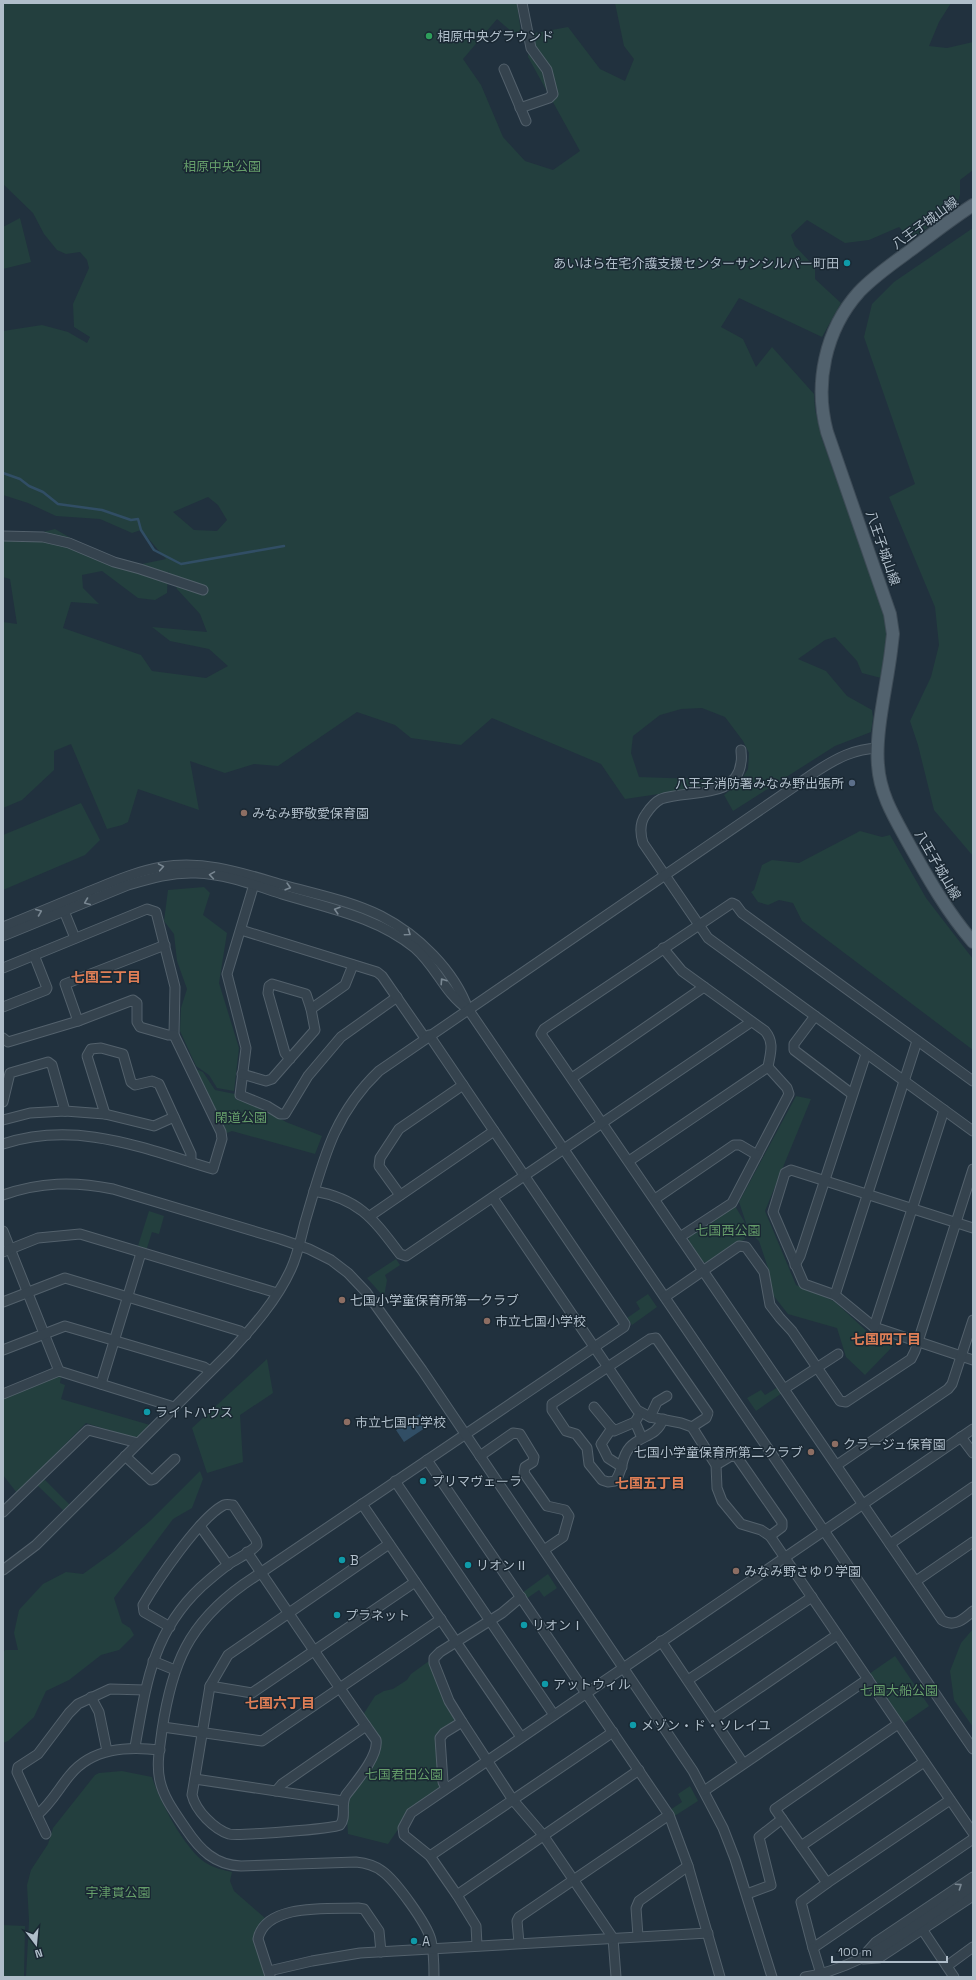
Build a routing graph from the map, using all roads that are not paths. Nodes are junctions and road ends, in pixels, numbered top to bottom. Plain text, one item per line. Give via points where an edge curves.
1 (522, 3) edge
2 (504, 69) dead end
3 (520, 108) junction
4 (526, 121) dead end
5 (973, 205) edge
6 (3, 536) edge
7 (203, 590) dead end
8 (878, 748) junction
9 (741, 750) dead end
10 (664, 875) junction
11 (255, 881) junction
12 (64, 911) junction
13 (698, 924) junction
14 (3, 927) edge
15 (241, 930) junction
16 (3, 936) edge
17 (75, 938) junction
18 (973, 942) edge
19 (165, 945) junction
20 (663, 948) junction
21 (34, 955) junction
22 (353, 965) junction
23 (3, 968) edge
24 (704, 987) junction
25 (397, 997) junction
26 (3, 1007) edge
27 (311, 1009) junction
28 (468, 1009) junction
29 (815, 1016) junction
30 (78, 1021) junction
31 (751, 1022) junction
32 (174, 1034) junction
33 (427, 1037) junction
34 (3, 1038) edge
35 (917, 1041) junction
36 (866, 1054) junction
37 (290, 1059) junction
38 (768, 1067) junction
39 (242, 1074) junction
40 (572, 1078) junction
41 (904, 1082) junction
42 (973, 1082) edge
43 (463, 1085) junction
44 (852, 1094) junction
45 (3, 1102) edge
46 (944, 1110) junction
47 (65, 1111) junction
48 (105, 1114) junction
49 (174, 1117) junction
50 (3, 1120) edge
51 (603, 1124) junction
52 (494, 1131) junction
53 (973, 1131) edge
54 (3, 1144) edge
55 (564, 1150) junction
56 (757, 1156) junction
57 (629, 1161) junction
58 (191, 1162) junction
59 (973, 1169) edge
60 (525, 1176) junction
61 (825, 1180) junction
62 (314, 1191) junction
63 (869, 1194) junction
64 (3, 1195) edge
65 (400, 1195) junction
66 (493, 1198) junction
67 (655, 1199) junction
68 (912, 1208) junction
69 (370, 1216) junction
70 (956, 1222) junction
71 (973, 1228) edge
72 (3, 1231) edge
73 (680, 1237) junction
74 (299, 1245) junction
75 (7, 1251) edge
76 (141, 1253) junction
77 (795, 1265) junction
78 (704, 1271) junction
79 (27, 1292) junction
80 (277, 1293) junction
81 (835, 1295) junction
82 (127, 1296) junction
83 (665, 1297) junction
84 (3, 1302) edge
85 (973, 1320) edge
86 (874, 1327) junction
87 (43, 1334) junction
88 (246, 1335) junction
89 (114, 1341) junction
90 (918, 1343) junction
91 (595, 1347) junction
92 (3, 1350) edge
93 (838, 1354) dead end
94 (961, 1356) junction
95 (973, 1360) edge
96 (608, 1367) junction
97 (817, 1367) junction
98 (58, 1371) junction
99 (210, 1371) junction
100 (101, 1384) junction
101 (784, 1389) junction
102 (3, 1394) edge
103 (667, 1396) dead end
104 (174, 1407) junction
105 (594, 1407) dead end
106 (641, 1413) junction
107 (650, 1418) junction
108 (663, 1419) junction
109 (635, 1422) junction
110 (612, 1428) junction
111 (692, 1428) junction
112 (973, 1429) edge
113 (465, 1435) junction
114 (962, 1437) junction
115 (642, 1438) junction
116 (138, 1443) junction
117 (973, 1453) edge
118 (125, 1456) junction
119 (480, 1456) junction
120 (175, 1459) dead end
121 (426, 1460) junction
122 (716, 1465) junction
123 (837, 1465) junction
124 (622, 1468) junction
125 (395, 1481) junction
126 (973, 1487) edge
127 (362, 1504) junction
128 (863, 1504) junction
129 (3, 1512) edge
130 (200, 1526) junction
131 (823, 1531) junction
132 (770, 1536) junction
133 (973, 1542) edge
134 (389, 1544) junction
135 (890, 1544) junction
136 (544, 1550) junction
137 (247, 1552) junction
138 (785, 1557) junction
139 (228, 1565) junction
140 (3, 1570) edge
141 (261, 1572) junction
142 (916, 1581) junction
143 (415, 1582) junction
144 (812, 1596) junction
145 (521, 1597) junction
146 (973, 1611) edge
147 (288, 1613) junction
148 (441, 1619) junction
149 (490, 1620) junction
150 (170, 1627) junction
151 (838, 1634) junction
152 (456, 1641) junction
153 (661, 1641) junction
154 (314, 1650) junction
155 (153, 1661) junction
156 (624, 1667) junction
157 (175, 1670) junction
158 (868, 1679) junction
159 (688, 1680) junction
160 (210, 1686) junction
161 (340, 1688) junction
162 (145, 1690) junction
163 (586, 1693) junction
164 (91, 1697) junction
165 (554, 1715) junction
166 (714, 1719) junction
167 (462, 1722) junction
168 (898, 1724) junction
169 (366, 1726) junction
170 (163, 1727) junction
171 (613, 1732) junction
172 (203, 1733) junction
173 (521, 1737) junction
174 (135, 1747) junction
175 (973, 1749) edge
176 (160, 1750) junction
177 (107, 1751) junction
178 (487, 1760) junction
179 (924, 1762) junction
180 (743, 1763) junction
181 (639, 1770) junction
182 (195, 1779) junction
183 (446, 1788) junction
184 (276, 1791) junction
185 (704, 1791) junction
186 (513, 1800) junction
187 (950, 1800) junction
188 (343, 1801) junction
189 (37, 1815) junction
190 (669, 1815) junction
191 (782, 1819) junction
192 (973, 1833) edge
193 (46, 1834) dead end
194 (543, 1835) junction
195 (973, 1839) edge
196 (801, 1846) junction
197 (430, 1856) junction
198 (688, 1866) junction
199 (973, 1877) edge
200 (575, 1879) junction
201 (827, 1884) junction
202 (973, 1886) edge
203 (747, 1894) junction
204 (457, 1895) junction
205 (973, 1896) edge
206 (922, 1929) junction
207 (708, 1933) junction
208 (638, 1936) junction
209 (613, 1938) junction
210 (518, 1943) junction
211 (477, 1945) junction
212 (973, 1947) edge
213 (813, 1948) junction
214 (432, 1949) junction
215 (381, 1952) junction
216 (861, 1959) junction
217 (947, 1966) junction
218 (270, 1974) edge
219 (821, 1974) junction
220 (434, 1977) edge
221 (616, 1977) edge
222 (720, 1977) edge
223 (772, 1977) edge
224 (805, 1977) edge
225 (954, 1977) edge

1 - 3 street via 531,48 547,70 553,94 549,98
2 - 3 street
3 - 4 street
5 - 8 main road, 八王子城山線 via 880,273 859,292 838,322 824,363 824,420 892,621 891,651
6 - 7 street via 43,537 69,543 114,562
8 - 10 street via 854,751 827,765
8 - 18 main road, 八王子城山線 via 879,778 886,800 939,897
9 - 10 street via 738,772 728,785 720,789 660,799 644,816 640,832 643,843
10 - 13 street
10 - 28 street
11 -> 12 street via 213,875 172,874 128,885
14 -> 11 street via 125,877 160,867 208,865 231,869
11 - 15 street
11 - 28 street via 378,924 416,949 436,971 456,1002
12 - 16 street
12 - 17 street
13 - 20 street
13 - 29 street via 712,942
13 - 35 street via 734,904 742,913
15 - 22 street
15 - 39 street via 227,974 245,1044
17 - 19 street via 151,909 156,912
17 - 21 street
19 - 30 street via 65,984
19 - 32 street via 175,987
20 - 24 street via 682,971
20 - 40 street via 542,1031 541,1034
21 - 23 street
21 - 26 street via 46,990
22 - 25 street via 372,970 382,976
22 - 27 street via 345,985
24 - 31 street
24 - 40 street
25 - 33 street
25 - 39 street via 341,1037 308,1076 284,1115 240,1095
27 - 37 street via 315,1030
27 - 37 street via 303,992 275,985 269,986 268,993 285,1053
28 - 33 street
28 - 55 street
29 - 36 street
29 - 44 street via 794,1044 794,1050
30 - 32 street via 133,1000 137,1003 137,1022 140,1027 168,1035
30 - 34 street via 8,1042
31 - 38 street via 771,1037
31 - 51 street
32 - 58 street via 222,1136 213,1168
33 - 43 street
33 - 62 street via 379,1071 350,1103 332,1138
35 - 41 street
35 - 42 street
36 - 41 street
36 - 44 street
37 - 39 street via 271,1080
38 - 56 street via 788,1088 789,1094
38 - 57 street
40 - 51 street
41 - 46 street
41 - 63 street
43 - 52 street
43 - 65 street via 399,1129 380,1158 379,1166
44 - 61 street
45 - 47 street via 10,1074 48,1062 52,1065
46 - 53 street
46 - 68 street
47 - 48 street
47 - 50 street via 30,1113
48 - 49 street via 154,1126
48 - 49 street via 87,1056 91,1049 96,1048 123,1054 134,1085 152,1081 157,1083
49 - 58 street via 192,1154
51 - 55 street
51 - 57 street
52 - 60 street
52 - 65 street
54 - 58 street via 54,1134 101,1137 123,1141
55 - 60 street
55 - 83 street
56 - 67 street via 734,1145
56 - 73 street via 732,1203
57 - 67 street
59 - 70 street
60 - 66 street
60 - 91 street via 625,1324
61 - 63 street
61 - 77 street
61 - 77 street via 791,1170 785,1173 773,1212
62 - 69 street via 345,1200
62 - 74 street
63 - 68 street
63 - 81 street
64 - 74 street via 43,1184 90,1184
65 - 69 street
66 - 69 street via 406,1256 400,1254
66 - 91 street
67 - 73 street
68 - 70 street
68 - 86 street
70 - 71 street
70 - 90 street
72 - 75 street
73 - 78 street
74 - 80 street via 292,1268
74 - 113 street via 330,1260 348,1273 366,1292
75 - 76 street via 38,1238 77,1234
75 - 79 street
76 - 80 street
76 - 82 street
77 - 81 street via 804,1284
78 - 83 street
78 - 97 street via 739,1246 746,1247 764,1272 770,1305
78 - 101 street
79 - 82 street via 65,1278
79 - 84 street
79 - 87 street
80 - 88 street
81 - 86 street
82 - 88 street
82 - 89 street
83 - 131 street
85 - 94 street
86 - 90 street
87 - 89 street via 65,1326
87 - 92 street
87 - 98 street
88 - 99 street
89 - 99 street via 204,1367
89 - 100 street
90 - 94 street
90 - 97 street via 911,1359 846,1402 840,1400
91 - 96 street
91 - 113 street
93 - 97 street
94 - 95 street
94 - 123 street via 948,1389
96 - 106 street via 627,1397
96 - 111 street via 650,1338 658,1339 708,1413 706,1418
96 - 124 street via 552,1404 552,1410 566,1431 576,1434 587,1448 589,1464 602,1480 615,1481
97 - 101 street
98 - 100 street
98 - 102 street
99 - 104 street
100 - 104 street
101 - 123 street
103 - 107 street via 657,1402
104 - 116 street
105 - 110 street
106 - 107 street
106 - 109 street
107 - 108 street
108 - 111 street
108 - 115 street via 660,1428
109 - 110 street via 614,1431
109 - 115 street
110 - 124 street via 601,1444 608,1458
111 - 122 street
112 - 114 street
113 - 119 street
113 - 121 street
114 - 117 street
114 - 128 street
115 - 124 street via 630,1446 623,1456
116 - 118 street
116 - 129 street via 88,1430
118 - 120 street via 151,1480
118 - 140 street via 36,1545
119 - 136 street
119 - 136 street via 513,1433 520,1434 534,1457 533,1462 525,1467 524,1473 547,1506 565,1510 569,1516 563,1537
121 - 125 street
121 - 145 street
122 - 132 street via 717,1488 731,1513 741,1524 761,1530
122 - 132 street via 731,1456 737,1457 782,1522 782,1527
123 - 128 street
125 - 127 street
125 - 149 street
126 - 135 street
127 - 134 street
127 - 141 street
128 - 131 street
128 - 135 street
130 - 137 street via 224,1505 233,1506 256,1540 257,1545
130 - 139 street
130 - 150 street via 143,1605 144,1612
131 - 138 street
131 - 175 street
132 - 138 street
133 - 142 street
134 - 143 street
134 - 147 street
135 - 142 street
136 - 156 street
137 - 139 street
137 - 141 street
138 - 144 street
138 - 153 street
139 - 150 street via 200,1588
141 - 147 street
141 - 157 street via 228,1595 209,1613 189,1641
142 - 146 street via 945,1622 960,1622
143 - 148 street
143 - 154 street
144 - 151 street
144 - 159 street
145 - 149 street
145 - 163 street
147 - 154 street
147 - 160 street via 231,1652
148 - 152 street
148 - 161 street
149 - 152 street
149 - 165 street
150 - 155 street
151 - 158 street
151 - 166 street
152 - 167 street via 436,1655 434,1663
152 - 173 street
153 - 156 street
153 - 159 street
154 - 160 street via 252,1692
154 - 161 street
155 - 157 street
155 - 162 street
156 - 163 street
156 - 185 street via 681,1751
157 - 170 street
158 - 168 street
158 - 180 street
159 - 166 street
160 - 172 street
161 - 169 street
161 - 172 street via 262,1741
162 - 164 street via 110,1689
162 - 174 street
163 - 165 street
163 - 171 street
164 - 177 street via 98,1712
164 - 189 street via 78,1704 38,1754 17,1769
165 - 173 street
166 - 180 street
167 - 178 street
167 - 183 street via 440,1738 443,1782
168 - 179 street
168 - 191 street via 775,1809
169 - 184 street via 282,1784
169 - 188 street via 376,1740 376,1747 367,1766
170 - 172 street
170 - 176 street
171 - 181 street
171 - 186 street
172 - 182 street
173 - 178 street
174 - 176 street
174 - 177 street
176 - 214 street via 158,1768 163,1791 196,1844 210,1857 234,1866 356,1862 374,1866 388,1876 426,1928
177 - 189 street via 94,1755 78,1766
178 - 183 street
178 - 186 street
179 - 187 street
179 - 196 street
180 - 185 street
181 - 190 street
181 - 194 street
182 - 184 street
182 - 188 street via 193,1801 211,1823 233,1834 337,1827 343,1820
183 - 197 street via 411,1813 404,1828 406,1838
184 - 188 street
185 - 203 street via 723,1828
186 - 194 street
186 - 197 street
187 - 192 street
187 - 201 street
189 - 193 street
190 - 198 street
190 - 200 street
191 - 196 street
191 - 203 street via 759,1836 771,1885
194 - 200 street
194 - 204 street
195 - 213 street
196 - 201 street
197 - 204 street
198 - 207 street
198 - 208 street via 639,1901 636,1908
216 -> 199 street via 876,1942
200 - 209 street
200 - 210 street via 519,1917
201 - 213 street via 801,1902
202 - 216 street
203 - 223 street
204 - 211 street via 476,1926
205 - 206 street
206 - 216 street via 879,1958
206 - 217 street
207 - 208 street
207 - 222 street
208 - 209 street
209 - 210 street
209 - 221 street
210 - 211 street
211 - 214 street
212 - 217 street
213 - 219 street
214 - 215 street
214 - 220 street
215 - 218 street via 337,1956
215 - 218 street via 379,1931 364,1909 292,1910 270,1919 259,1934 258,1939
216 - 219 street
217 - 225 street
219 - 224 street

